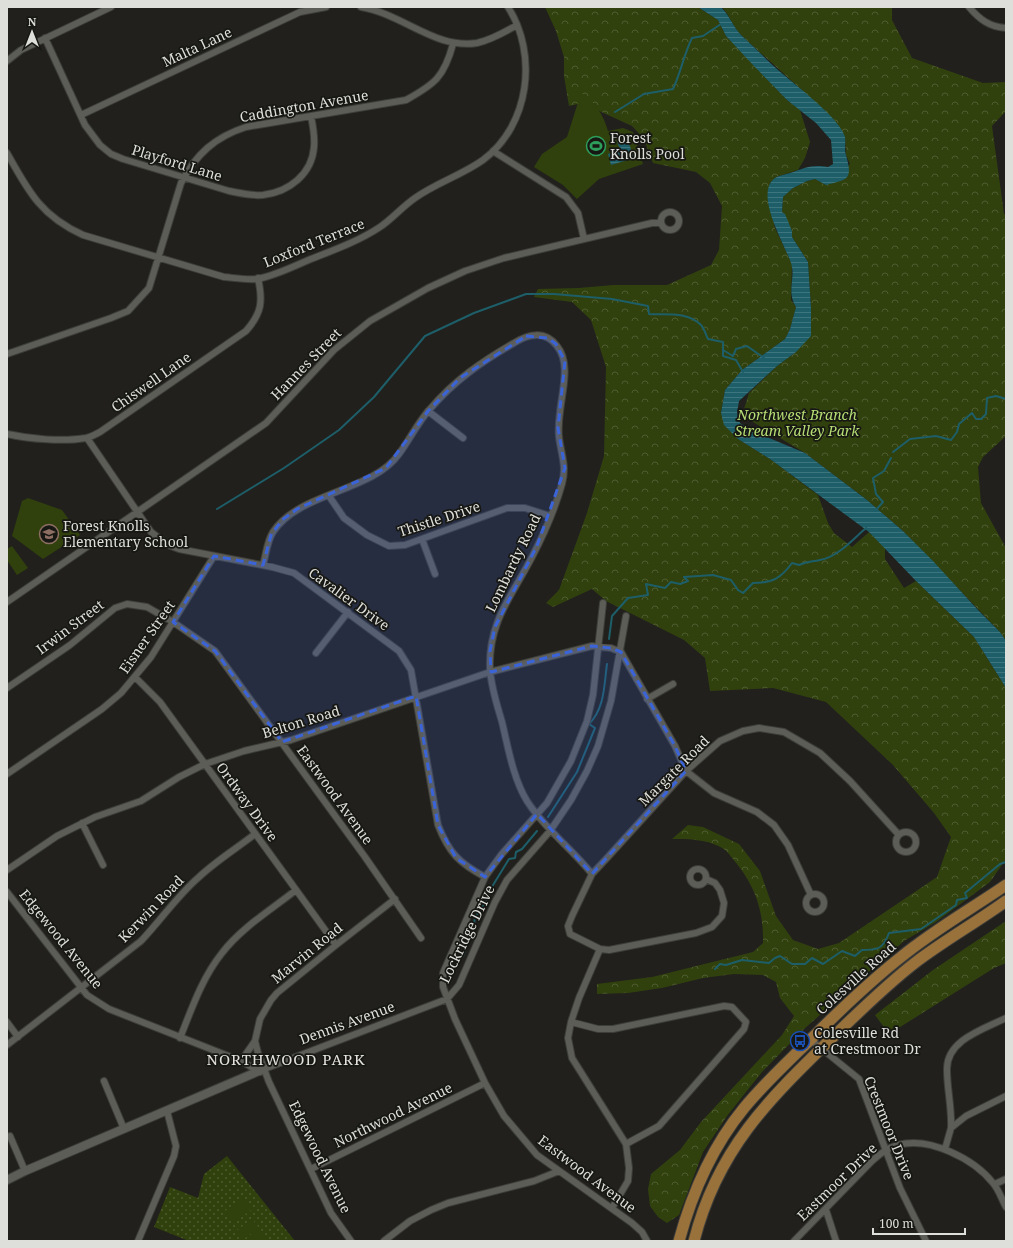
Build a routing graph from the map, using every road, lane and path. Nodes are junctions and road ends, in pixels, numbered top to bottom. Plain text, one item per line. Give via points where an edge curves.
1 (111, 7) edge
2 (326, 7) edge
3 (361, 7) edge
4 (508, 7) edge
5 (969, 7) edge
6 (517, 26) junction
7 (1006, 28) edge
8 (45, 38) junction
9 (453, 44) junction
10 (7, 61) edge
11 (81, 114) junction
12 (311, 116) junction
13 (493, 151) junction
14 (7, 153) edge
15 (184, 177) junction
16 (661, 223) dead end
17 (584, 239) junction
18 (159, 258) junction
19 (258, 278) junction
20 (7, 354) edge
21 (428, 410) junction
22 (7, 434) edge
23 (87, 438) junction
24 (463, 438) dead end
25 (329, 496) junction
26 (137, 513) junction
27 (550, 516) junction
28 (422, 539) junction
29 (214, 556) junction
30 (263, 565) junction
31 (435, 574) dead end
32 (7, 602) edge
33 (604, 604) dead end
34 (348, 612) junction
35 (626, 616) dead end
36 (173, 622) junction
37 (600, 646) junction
38 (621, 652) junction
39 (316, 653) dead end
40 (490, 672) junction
41 (135, 677) junction
42 (673, 684) dead end
43 (7, 688) edge
44 (416, 696) junction
45 (647, 699) junction
46 (282, 742) junction
47 (205, 764) junction
48 (686, 771) junction
49 (7, 774) edge
50 (537, 814) junction
51 (82, 823) junction
52 (550, 831) junction
53 (255, 834) junction
54 (899, 835) dead end
55 (103, 865) dead end
56 (7, 870) edge
57 (592, 874) junction
58 (485, 877) junction
59 (706, 879) dead end
60 (1006, 885) edge
61 (296, 890) junction
62 (7, 892) edge
63 (811, 895) dead end
64 (395, 900) junction
65 (1006, 901) edge
66 (421, 938) dead end
67 (336, 945) junction
68 (600, 949) junction
69 (81, 988) junction
70 (447, 999) junction
71 (1006, 1018) edge
72 (7, 1022) edge
73 (571, 1022) junction
74 (18, 1037) junction
75 (180, 1038) junction
76 (811, 1040) junction
77 (255, 1041) junction
78 (7, 1045) edge
79 (821, 1049) junction
80 (241, 1061) junction
81 (262, 1070) junction
82 (104, 1081) dead end
83 (485, 1083) junction
84 (1006, 1096) edge
85 (167, 1111) junction
86 (951, 1128) junction
87 (124, 1129) junction
88 (10, 1136) dead end
89 (626, 1144) junction
90 (945, 1149) junction
91 (885, 1150) junction
92 (311, 1169) junction
93 (25, 1171) junction
94 (559, 1171) junction
95 (1006, 1179) edge
96 (7, 1180) edge
97 (995, 1184) junction
98 (1006, 1207) edge
99 (612, 1208) junction
100 (826, 1210) junction
101 (138, 1241) edge
102 (351, 1241) edge
103 (384, 1241) edge
104 (648, 1241) edge
105 (679, 1241) edge
106 (694, 1241) edge
107 (794, 1241) edge
108 (836, 1241) edge
109 (926, 1241) edge

1 - 8 street
2 - 11 street, Malta Lane via 300,12
3 - 9 street via 398,18
4 - 6 street, Loxford Terrace
5 - 7 street via 983,21 994,27
6 - 9 street via 478,43
6 - 13 street, Loxford Terrace via 526,58 524,91 513,125
8 - 10 street
8 - 11 street, Playford Lane
9 - 12 street, Caddington Avenue via 445,69 437,80 429,88 406,100
11 - 15 street, Playford Lane via 94,139 111,154
12 - 15 street, Caddington Avenue via 229,132 201,152
12 - 15 street, Playford Lane via 314,147 310,164 303,175 289,187 263,195 246,195
13 - 17 street via 566,197 578,213
13 - 19 street, Loxford Terrace via 469,170 415,198 382,226 364,237 283,271
14 - 18 street, Loxford Terrace via 38,204 66,227 83,235
15 - 18 street, Caddington Avenue
16 - 17 street, Hannes Street
17 - 26 street, Hannes Street via 504,258 465,271 428,288 370,322 334,350 266,423
18 - 19 street, Loxford Terrace via 224,277
18 - 20 street, Caddington Avenue via 149,288 128,310
19 - 23 street, Chiswell Lane via 261,293 260,310 246,331 100,432
21 - 24 street
21 - 25 street, Lombardy Road via 397,457 386,468
21 - 27 street, Lombardy Road via 460,378 526,336 539,335 556,344 565,361 558,428 565,468 562,485
22 - 23 street, Chiswell Lane via 22,438
23 - 26 street, Cavalier Drive
25 - 28 street, Thistle Drive via 344,518 382,544 404,545
25 - 30 street, Lombardy Road via 297,509 282,520 271,535
26 - 29 street, Cavalier Drive via 151,532 168,545
26 - 32 street, Hannes Street
27 - 28 street, Thistle Drive via 524,508 507,508
27 - 40 street, Lombardy Road via 532,558 495,627 490,646
28 - 31 street
29 - 30 street, Cavalier Drive
29 - 36 street, Eisner Street
30 - 34 street, Cavalier Drive via 294,573
33 - 37 street, Lockridge Drive
34 - 39 street
34 - 44 street, Cavalier Drive via 404,657 411,670
35 - 38 street, Lockridge Drive
36 - 41 street, Eisner Street
36 - 43 street, Irwin Street via 147,607 127,604 115,608 70,645
36 - 46 street, Eastwood Avenue via 215,651
37 - 38 street, Belton Road
37 - 40 street, Belton Road
37 - 50 street, Lockridge Drive via 593,695 572,761 547,803
38 - 45 street
38 - 52 street, Lockridge Drive via 598,746 571,800
40 - 44 street, Belton Road
40 - 50 street, Lombardy Road via 513,767 526,799
41 - 47 street, Ordway Drive via 160,702
41 - 49 street, Eisner Street via 102,709
42 - 45 street
44 - 46 street, Belton Road
44 - 58 street, Cavalier Drive via 438,825 446,845 456,858
45 - 48 street via 676,746
46 - 47 street, Belton Road
46 - 64 street, Eastwood Avenue
47 - 51 street, Belton Road via 141,801
47 - 53 street, Ordway Drive
48 - 54 street, Margate Road via 720,741 730,736 759,728 784,732 820,753
48 - 57 street, Margate Road
48 - 63 street via 714,793 757,812 774,825 788,845
50 - 52 street, Lombardy Road
50 - 58 street, Lockridge Drive
51 - 55 street
51 - 56 street, Belton Road via 57,836
52 - 57 street, Lombardy Road
52 - 70 street, Lockridge Drive via 507,880 459,985
53 - 61 street, Ordway Drive
53 - 69 street, Kerwin Road via 199,877 179,896 141,941
57 - 68 street, Margate Road via 568,926 570,934
58 - 70 street, Lockridge Drive via 443,973 442,983
59 - 68 street via 715,883 724,903 722,916 712,927 696,933 638,945
60 - 76 highway, Colesville Road via 902,956
61 - 67 street, Ordway Drive
61 - 75 street via 222,952 204,980
62 - 69 street, Edgewood Avenue
64 - 66 street, Eastwood Avenue
64 - 67 street, Marvin Road
65 - 79 highway, Colesville Road via 917,962 883,989
67 - 77 street, Marvin Road via 271,1000 260,1019
68 - 73 street
69 - 74 street, Kerwin Road
69 - 75 street, Edgewood Avenue via 109,1009
70 - 81 street, Dennis Avenue
70 - 83 street, Eastwood Avenue
71 - 86 street via 964,1040 951,1052 947,1069 952,1112
72 - 74 street
73 - 89 street via 568,1038 572,1058
73 - 89 street via 598,1029 614,1029 724,1006 732,1008 746,1022 744,1029 659,1126
74 - 78 street, Kerwin Road
75 - 80 street, Edgewood Avenue
76 - 79 street, Crestmoor Drive
76 - 105 highway, Colesville Road via 748,1103 723,1138 698,1182
77 - 80 street, Marvin Road
77 - 81 street
79 - 91 street, Crestmoor Drive via 859,1079
79 - 106 highway, Colesville Road via 769,1100 745,1130 715,1182
80 - 81 street, Edgewood Avenue
81 - 85 street, Dennis Avenue
81 - 92 street, Edgewood Avenue
82 - 87 street
83 - 92 street, Northwood Avenue
83 - 94 street, Eastwood Avenue via 519,1136 537,1155
84 - 86 street via 966,1116
85 - 87 street, Dennis Avenue
85 - 101 street via 176,1146 174,1156
86 - 90 street
87 - 93 street, Dennis Avenue
88 - 93 street
89 - 99 street via 628,1181
90 - 91 street, Eastmoor Drive via 916,1143 899,1144
90 - 97 street, Eastmoor Drive via 980,1170
91 - 100 street, Eastmoor Drive
91 - 109 street, Crestmoor Drive
92 - 102 street, Edgewood Avenue via 331,1213
93 - 96 street, Dennis Avenue
94 - 99 street, Eastwood Avenue
94 - 103 street via 534,1181 448,1203 410,1221
95 - 97 street
97 - 98 street
99 - 104 street, Eastwood Avenue via 642,1232
100 - 107 street, Eastmoor Drive
100 - 108 street

